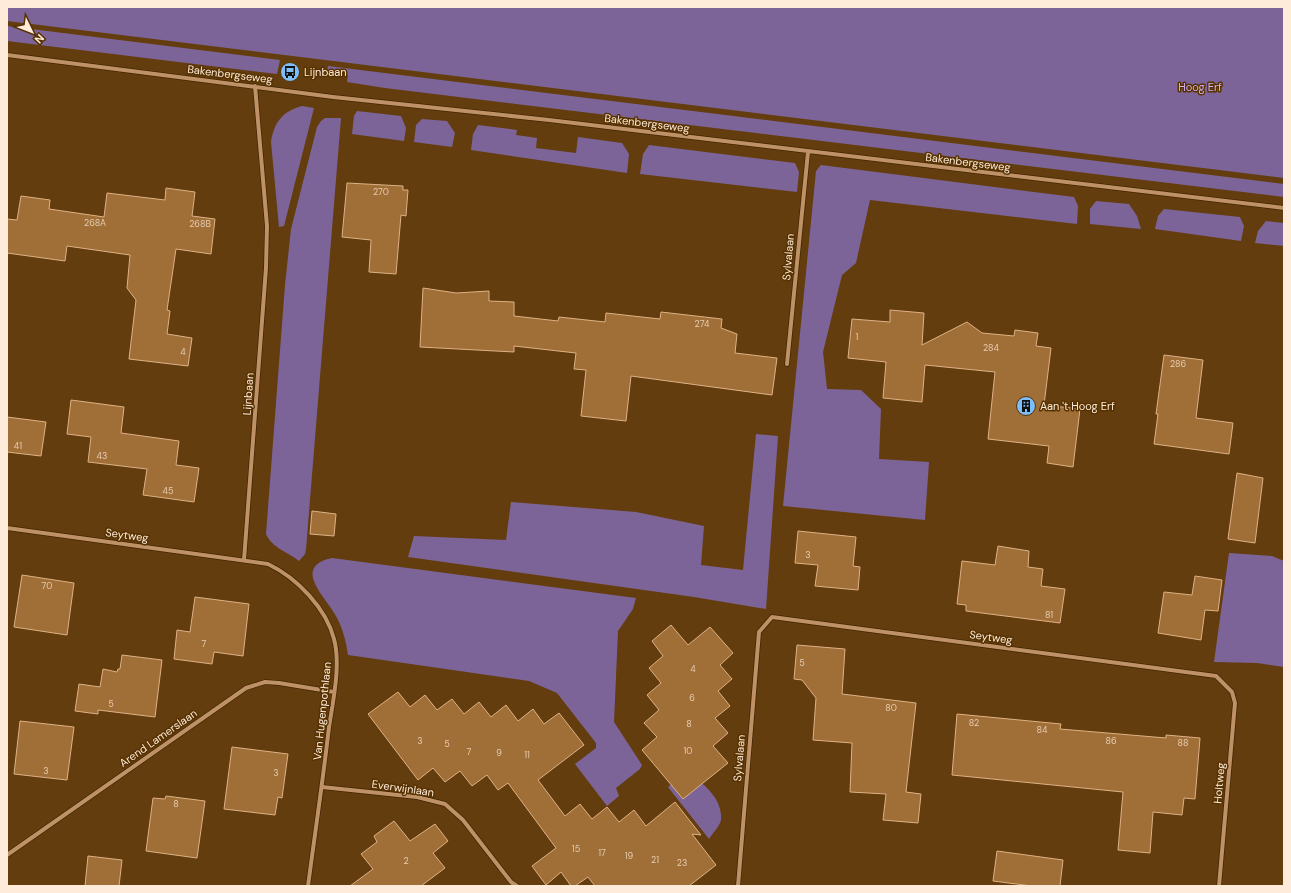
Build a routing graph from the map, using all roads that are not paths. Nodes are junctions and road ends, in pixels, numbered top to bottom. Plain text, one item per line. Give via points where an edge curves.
1 (7, 55) edge
2 (255, 86) junction
3 (808, 152) junction
4 (1284, 208) edge
5 (787, 364) dead end
6 (7, 528) edge
7 (244, 560) junction
8 (759, 632) joint
9 (1225, 684) joint
10 (334, 692) junction
11 (322, 787) junction
12 (7, 854) edge
13 (308, 886) edge
14 (517, 886) edge
15 (738, 886) edge
16 (1219, 886) edge

1 - 2 street, Bakenbergseweg
2 - 3 street, Bakenbergseweg
2 - 7 street, Lijnbaan via 267,226
3 - 4 street, Bakenbergseweg
3 - 5 street, Sylvalaan
6 - 7 street, Seytweg
7 - 10 street, Van Hugenpothlaan via 268,564 280,570 306,593 321,612 331,628 335,641 337,655
8 - 9 street, Seytweg via 772,617 1216,676
8 - 15 street, Sylvalaan
9 - 16 street, Holtweg via 1232,692 1235,703
10 - 11 street, Van Hugenpothlaan
10 - 12 street, Arend Lamerslaan via 265,682 246,688
11 - 13 street, Van Hugenpothlaan
11 - 14 street, Everwijnlaan via 417,797 445,804 463,820

